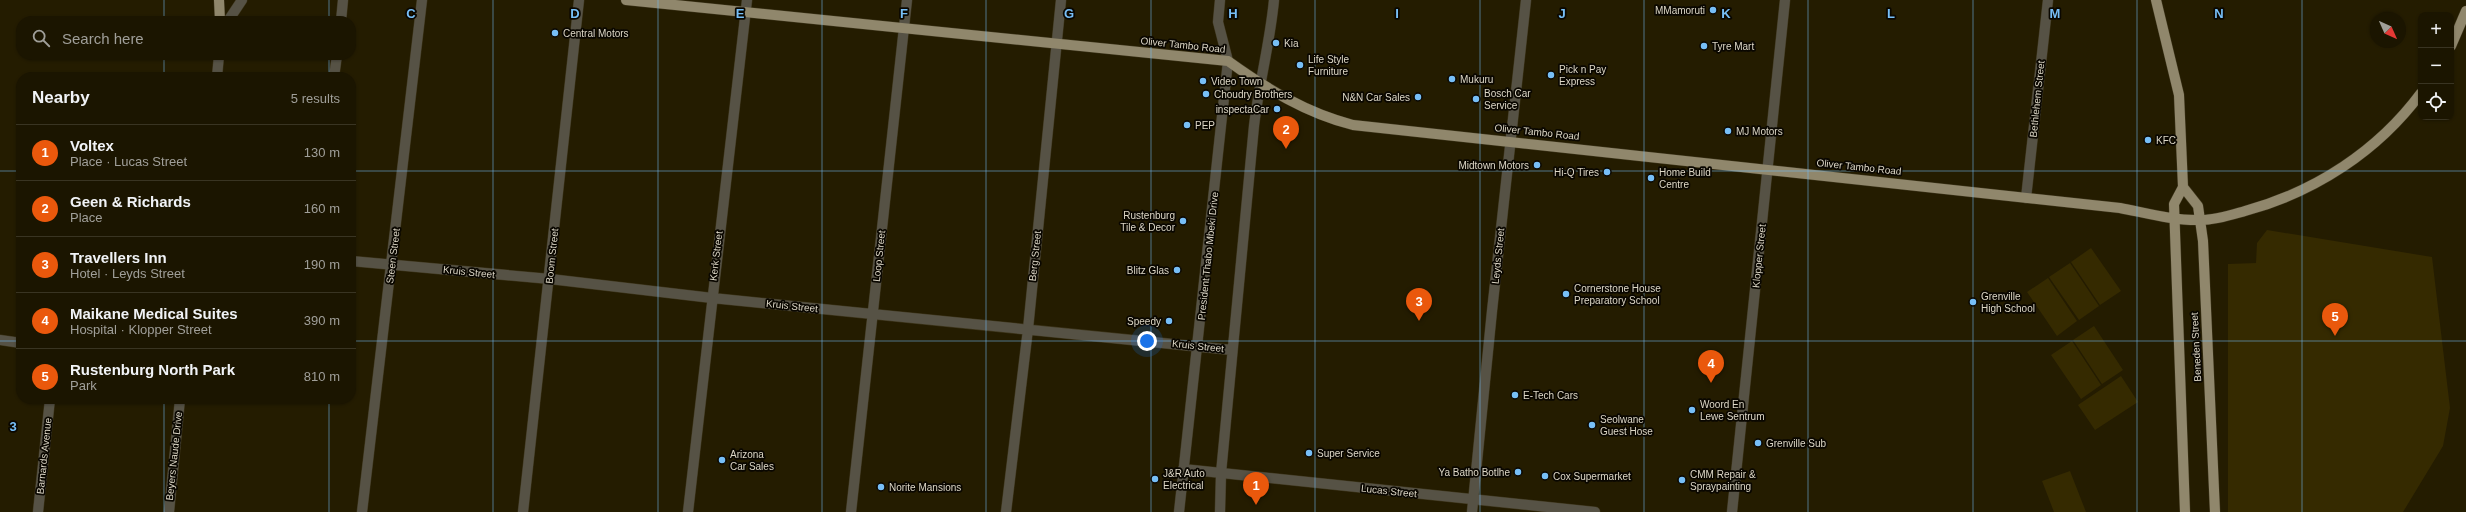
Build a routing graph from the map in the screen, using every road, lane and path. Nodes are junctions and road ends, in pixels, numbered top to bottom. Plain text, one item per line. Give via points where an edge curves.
1 (219, 0) edge
2 (242, 0) edge
3 (343, 0) edge
4 (422, 0) edge
5 (579, 0) edge
6 (626, 0) edge
7 (747, 0) edge
8 (907, 0) edge
9 (1061, 0) edge
10 (1220, 0) edge
11 (1274, 0) edge
12 (1526, 0) edge
13 (1786, 0) edge
14 (2048, 0) edge
15 (2156, 0) edge
16 (746, 11) junction
17 (2466, 11) edge
18 (220, 16) edge
19 (231, 16) edge
20 (341, 16) edge
21 (904, 29) junction
22 (2454, 39) edge
23 (1056, 44) junction
24 (219, 60) edge
25 (336, 60) edge
26 (1228, 61) junction
27 (217, 72) edge
28 (334, 72) edge
29 (1259, 86) junction
30 (2418, 97) edge
31 (1510, 141) junction
32 (1769, 169) junction
33 (2183, 187) junction
34 (2026, 198) junction
35 (2176, 218) junction
36 (2201, 220) junction
37 (356, 261) edge
38 (392, 264) junction
39 (550, 279) junction
40 (712, 298) junction
41 (873, 314) junction
42 (1028, 329) junction
43 (0, 340) edge
44 (16, 342) edge
45 (1198, 346) junction
46 (1232, 350) junction
47 (49, 404) edge
48 (179, 404) edge
49 (1183, 470) junction
50 (1221, 473) junction
51 (1474, 499) junction
52 (1178, 511) edge
53 (38, 512) edge
54 (168, 512) edge
55 (362, 512) edge
56 (523, 512) edge
57 (688, 512) edge
58 (850, 512) edge
59 (1006, 512) edge
60 (1220, 512) edge
61 (1472, 512) edge
62 (1595, 512) edge
63 (1732, 512) edge
64 (2185, 512) edge
65 (2215, 512) edge

1 - 18 main road
2 - 19 street
3 - 20 street
4 - 38 street, Steen Street
5 - 39 street, Boom Street
6 - 16 main road, Oliver Tambo Road
7 - 16 street, Kerk Street
8 - 21 street, Loop Street
9 - 23 street, Berg Street
10 - 26 street, President Thabo Mbeki Drive via 1218,22
11 - 29 street via 1267,56
12 - 31 street, Leyds Street
13 - 32 street, Klopper Street
14 - 34 street, Bethlehem Street
15 - 33 main road, Beneden Street via 2179,95
16 - 21 main road, Oliver Tambo Road
16 - 40 street, Kerk Street
17 - 22 main road
21 - 23 main road, Oliver Tambo Road
21 - 41 street, Loop Street
23 - 26 main road, Oliver Tambo Road
23 - 42 street, Berg Street
24 - 27 street
25 - 28 street
26 - 29 main road, Oliver Tambo Road
26 - 45 street, President Thabo Mbeki Drive
29 - 31 main road, Oliver Tambo Road via 1311,112 1353,125
29 - 46 street
30 - 36 main road, Oliver Tambo Road via 2405,115 2376,143 2310,187 2249,210
31 - 32 main road, Oliver Tambo Road
31 - 51 street, Leyds Street
32 - 34 main road, Oliver Tambo Road
32 - 63 street, Klopper Street
33 - 35 main road, Beneden Street via 2174,204
33 - 36 main road, Beneden Street via 2198,206
34 - 35 main road, Oliver Tambo Road via 2120,208
35 - 36 main road, Oliver Tambo Road
35 - 64 main road, Beneden Street
36 - 65 main road, Beneden Street
37 - 38 street, Kruis Street
38 - 39 street, Kruis Street
38 - 55 street, Steen Street
39 - 40 street, Kruis Street
39 - 56 street, Boom Street
40 - 41 street, Kruis Street
40 - 57 street, Kerk Street
41 - 42 street, Kruis Street
41 - 58 street, Loop Street
42 - 45 street, Kruis Street
42 - 59 street, Berg Street
43 - 44 street
45 - 46 street, Kruis Street
45 - 49 street, President Thabo Mbeki Drive
46 - 50 street
47 - 53 street, Barnards Avenue
48 - 54 street, Beyers Naude Drive
49 - 50 street, Lucas Street
49 - 52 street, President Thabo Mbeki Drive
50 - 51 street, Lucas Street
50 - 60 street
51 - 61 street, Leyds Street
51 - 62 street, Lucas Street

